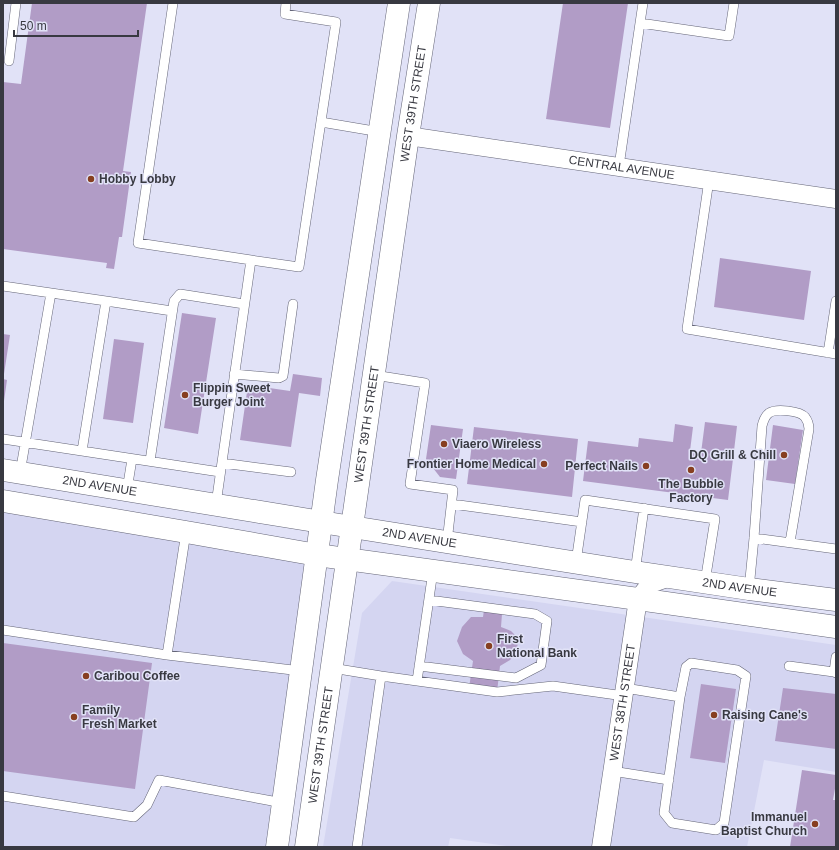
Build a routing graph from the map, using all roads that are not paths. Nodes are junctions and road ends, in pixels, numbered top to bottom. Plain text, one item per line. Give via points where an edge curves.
1 (16, 3) edge
2 (173, 3) edge
3 (286, 3) edge
4 (399, 3) edge
5 (429, 3) edge
6 (643, 3) edge
7 (734, 3) edge
8 (640, 24) junction
9 (8, 61) dead end
10 (321, 122) junction
11 (380, 132) junction
12 (408, 136) junction
13 (619, 166) junction
14 (709, 180) junction
15 (836, 199) edge
16 (251, 260) junction
17 (3, 286) edge
18 (17, 288) junction
19 (3, 291) edge
20 (51, 293) junction
21 (106, 301) junction
22 (836, 301) edge
23 (244, 304) junction
24 (293, 304) dead end
25 (172, 311) junction
26 (832, 354) edge
27 (234, 374) junction
28 (374, 375) junction
29 (3, 438) edge
30 (25, 442) junction
31 (82, 451) junction
32 (132, 459) junction
33 (150, 461) junction
34 (221, 468) junction
35 (11, 471) edge
36 (291, 472) dead end
37 (127, 490) junction
38 (3, 501) edge
39 (216, 504) junction
40 (452, 504) junction
41 (644, 508) junction
42 (321, 522) junction
43 (582, 522) junction
44 (352, 527) junction
45 (186, 532) junction
46 (754, 538) junction
47 (447, 542) junction
48 (790, 542) junction
49 (836, 549) edge
50 (317, 555) junction
51 (348, 559) junction
52 (576, 562) junction
53 (433, 571) junction
54 (635, 572) junction
55 (670, 577) junction
56 (705, 582) junction
57 (749, 589) junction
58 (638, 599) junction
59 (429, 600) junction
60 (836, 600) edge
61 (836, 628) edge
62 (3, 630) edge
63 (167, 654) junction
64 (836, 658) edge
65 (419, 666) junction
66 (789, 666) dead end
67 (332, 668) junction
68 (301, 671) junction
69 (835, 672) edge
70 (381, 676) junction
71 (417, 681) junction
72 (624, 692) junction
73 (680, 697) junction
74 (612, 772) junction
75 (668, 780) junction
76 (3, 796) edge
77 (283, 803) junction
78 (278, 847) edge
79 (306, 847) edge
80 (357, 847) edge
81 (601, 847) edge

1 - 9 lane
2 - 16 lane via 138,243
3 - 10 lane via 285,14 336,22
4 - 11 main road
5 - 12 main road, WEST 39TH STREET
6 - 8 lane
7 - 8 lane via 729,36
8 - 13 lane
10 - 11 lane
10 - 16 lane via 299,267
11 - 42 main road
12 - 13 street, CENTRAL AVENUE
12 - 28 main road, WEST 39TH STREET
13 - 14 street, CENTRAL AVENUE
14 - 15 street, CENTRAL AVENUE
14 - 26 lane via 687,329
16 - 23 lane
17 - 18 lane
18 - 19 lane
18 - 20 lane
20 - 21 lane
20 - 30 lane
21 - 25 lane
21 - 31 lane
22 - 26 lane
23 - 25 lane via 180,294 174,300
23 - 27 lane
24 - 27 lane via 283,376 279,378
25 - 33 lane
27 - 34 lane
28 - 40 lane via 425,383 410,484 453,490
28 - 44 main road, WEST 39TH STREET
29 - 30 lane
30 - 31 lane
30 - 35 lane
31 - 32 lane
32 - 33 lane
32 - 37 lane
33 - 34 lane
34 - 36 lane
34 - 39 lane
35 - 37 main road, 2ND AVENUE
37 - 39 main road, 2ND AVENUE
38 - 45 main road
39 - 42 main road, 2ND AVENUE
40 - 43 lane
40 - 47 lane
41 - 43 lane via 585,500
41 - 54 lane
41 - 56 lane via 715,519
42 - 44 main road, 2ND AVENUE
42 - 50 main road
43 - 52 lane
44 - 47 main road, 2ND AVENUE
44 - 51 main road, WEST 39TH STREET
45 - 50 main road
45 - 63 lane
46 - 48 lane
46 - 48 lane via 764,419 772,411 798,413 806,418 809,429
46 - 57 lane
47 - 52 main road, 2ND AVENUE
48 - 49 lane
50 - 51 main road
50 - 68 main road
51 - 53 main road
51 - 67 main road, WEST 39TH STREET
52 - 54 main road, 2ND AVENUE
53 - 58 main road
53 - 59 lane
54 - 55 main road, 2ND AVENUE
55 - 56 main road, 2ND AVENUE
55 - 58 street via 650,584
56 - 57 main road, 2ND AVENUE
57 - 60 main road, 2ND AVENUE
58 - 61 main road
58 - 72 street, WEST 38TH STREET
59 - 65 lane
59 - 65 lane via 535,614 547,621 541,665 516,678
62 - 63 lane
63 - 68 lane
64 - 69 lane
65 - 71 lane
66 - 69 lane
67 - 70 lane
67 - 79 main road, WEST 39TH STREET
68 - 77 main road
70 - 71 lane
70 - 80 lane
71 - 72 lane via 497,692 553,686
72 - 73 lane
72 - 74 street, WEST 38TH STREET
73 - 75 lane
73 - 75 lane via 686,667 691,663 737,670 746,676 724,823 716,830 672,823 664,813
74 - 75 lane
74 - 81 street, WEST 38TH STREET
76 - 77 lane via 134,817 146,805 159,780
77 - 78 main road

